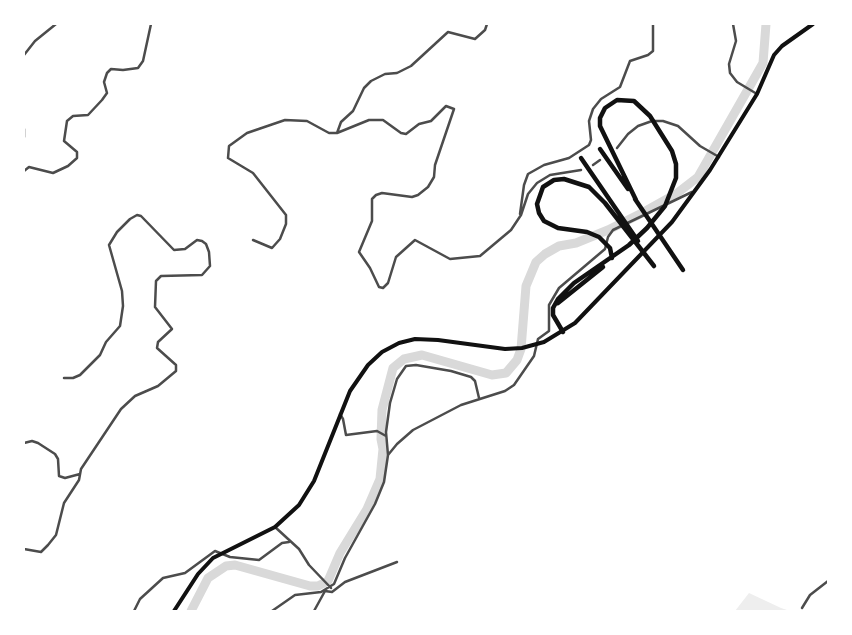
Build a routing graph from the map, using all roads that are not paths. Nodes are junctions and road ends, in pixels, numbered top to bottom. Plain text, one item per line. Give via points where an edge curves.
1 (56, 24) edge
2 (151, 24) edge
3 (487, 24) edge
4 (653, 24) edge
5 (733, 24) edge
6 (813, 24) edge
7 (24, 55) edge
8 (757, 94) junction
9 (24, 129) edge
10 (337, 133) junction
11 (24, 137) edge
12 (617, 148) dead end
13 (600, 149) dead end
14 (718, 156) junction
15 (581, 158) dead end
16 (600, 160) dead end
17 (593, 165) dead end
18 (581, 170) dead end
19 (24, 171) edge
20 (624, 180) junction
21 (694, 192) junction
22 (519, 218) junction
23 (253, 240) dead end
24 (612, 256) junction
25 (649, 257) junction
26 (655, 266) dead end
27 (683, 270) dead end
28 (563, 332) junction
29 (537, 345) junction
30 (64, 378) dead end
31 (479, 398) junction
32 (340, 414) junction
33 (386, 436) junction
34 (24, 443) edge
35 (388, 455) junction
36 (80, 474) junction
37 (275, 527) junction
38 (289, 542) junction
39 (24, 549) edge
40 (221, 553) junction
41 (397, 562) dead end
42 (828, 581) edge
43 (330, 587) junction
44 (325, 591) junction
45 (802, 608) dead end
46 (134, 611) edge
47 (174, 611) edge
48 (272, 611) edge
49 (314, 611) edge

1 - 7 street via 34,41
2 - 19 street via 143,61 138,68 111,69 104,82 107,93 102,100 88,115 73,116 67,121 64,141 77,152 77,158 54,173 29,167
3 - 10 street via 474,39 448,32 411,66 371,81 341,122
4 - 22 street via 653,51 630,61 620,86 594,107 588,145 569,158 544,165 528,174
5 - 8 street via 737,37 730,73
6 - 8 main road via 774,55
8 - 14 main road
9 - 11 street
10 - 22 street via 384,120 406,134 418,124 431,121 446,106 454,109 434,178 428,187 412,197 382,193 372,199 372,221 359,252 379,287 383,288 388,283 394,262 411,241 419,241 450,259 480,256 504,237
10 - 23 street via 307,121 285,120 248,133 229,146 228,158 253,173 286,215 280,239 272,248
12 - 14 street via 634,128 658,121 678,126
13 - 20 highway
14 - 21 main road
15 - 25 highway
16 - 17 street
18 - 22 street via 557,173 540,180 528,194
20 - 24 highway via 602,135 600,118 613,101 625,99 638,103 663,135 672,150 676,178 656,218 639,236
20 - 27 highway
21 - 28 main road via 666,229
21 - 29 street via 610,233 605,249 553,296 548,310 549,331 538,339
24 - 25 highway via 610,248 596,235 553,226 542,218 537,204 543,187 554,180 569,179 584,184
24 - 28 highway via 574,283 558,299 553,315
25 - 26 highway
28 - 29 main road
29 - 31 street via 534,356 514,385
29 - 32 main road via 514,349 427,339 398,343 382,352 368,366 350,391
30 - 36 street via 80,375 100,355 120,326 122,291 110,245 117,232 137,215 174,250 202,241 211,260 202,275 161,276 156,281 155,307 172,329 158,342 157,348 176,365 176,371 121,409
31 - 33 street via 472,377 452,371 406,366 397,379
31 - 35 street via 413,430
32 - 33 street via 344,419 346,436 377,431
32 - 37 main road via 309,491 293,513
33 - 35 street
34 - 36 street via 38,443 55,454 59,476 65,478
35 - 43 street via 384,482 375,504
36 - 39 street via 64,503 59,525 48,545 41,552
37 - 38 street
37 - 40 main road
38 - 40 street via 282,543 261,560
38 - 43 street via 299,549
40 - 46 street via 218,550 213,552 183,574 163,578 140,599
40 - 47 main road via 198,574
41 - 44 street via 345,582 332,592
42 - 45 street via 810,595
43 - 44 street
44 - 48 street via 296,594
44 - 49 street

